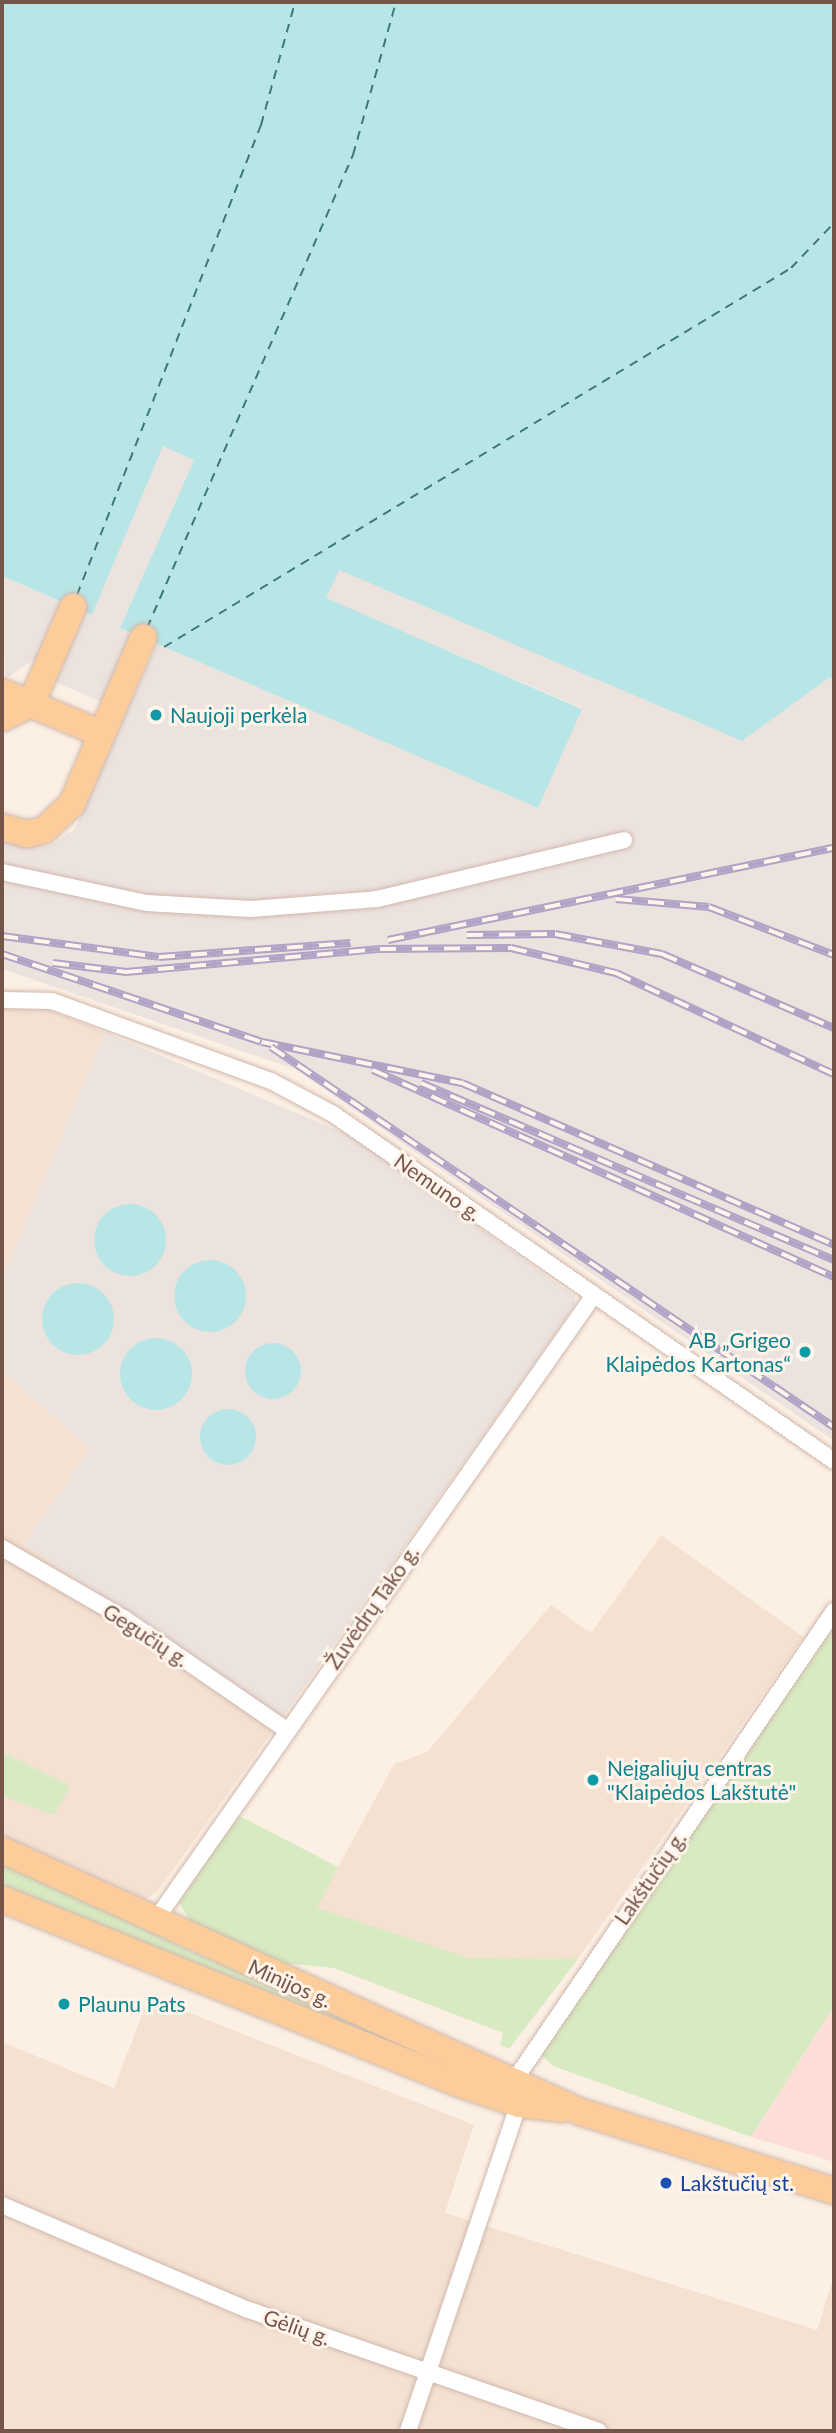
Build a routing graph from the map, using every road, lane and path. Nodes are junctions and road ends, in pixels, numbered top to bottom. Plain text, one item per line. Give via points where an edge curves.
1 (73, 607) dead end
2 (143, 638) dead end
3 (2, 692) edge
4 (31, 704) junction
5 (2, 718) edge
6 (102, 734) junction
7 (2, 827) edge
8 (624, 840) dead end
9 (2, 872) edge
10 (2, 1000) edge
11 (594, 1295) junction
12 (834, 1461) edge
13 (2, 1548) edge
14 (834, 1611) edge
15 (285, 1729) junction
16 (2, 1850) edge
17 (2, 1899) edge
18 (154, 1922) junction
19 (516, 2078) junction
20 (519, 2104) junction
21 (581, 2112) junction
22 (834, 2191) edge
23 (2, 2205) edge
24 (430, 2373) junction
25 (408, 2431) edge
26 (598, 2431) edge

1 - 4 main road
2 - 6 main road
3 - 4 main road
4 - 5 main road
4 - 6 main road
6 - 7 main road via 60,820 27,834
8 - 9 street via 377,899 251,909 147,903
10 - 11 street, Nemuno g. via 52,1001 271,1081 333,1114
11 - 12 street, Nemuno g.
11 - 15 street, Žuvėdrų Tako g.
13 - 15 street, Gegučių g. via 125,1619
14 - 19 street, Lakštučių g.
15 - 18 street, Žuvėdrų Tako g.
16 - 18 main road, Minijos g.
17 - 20 main road, Minijos g.
18 - 19 main road, Minijos g.
19 - 21 main road, Minijos g.
20 - 21 main road, Minijos g.
20 - 24 street
21 - 22 main road, Minijos g.
23 - 24 street, Gėlių g. via 246,2309
24 - 25 street
24 - 26 street, Gėlių g.

